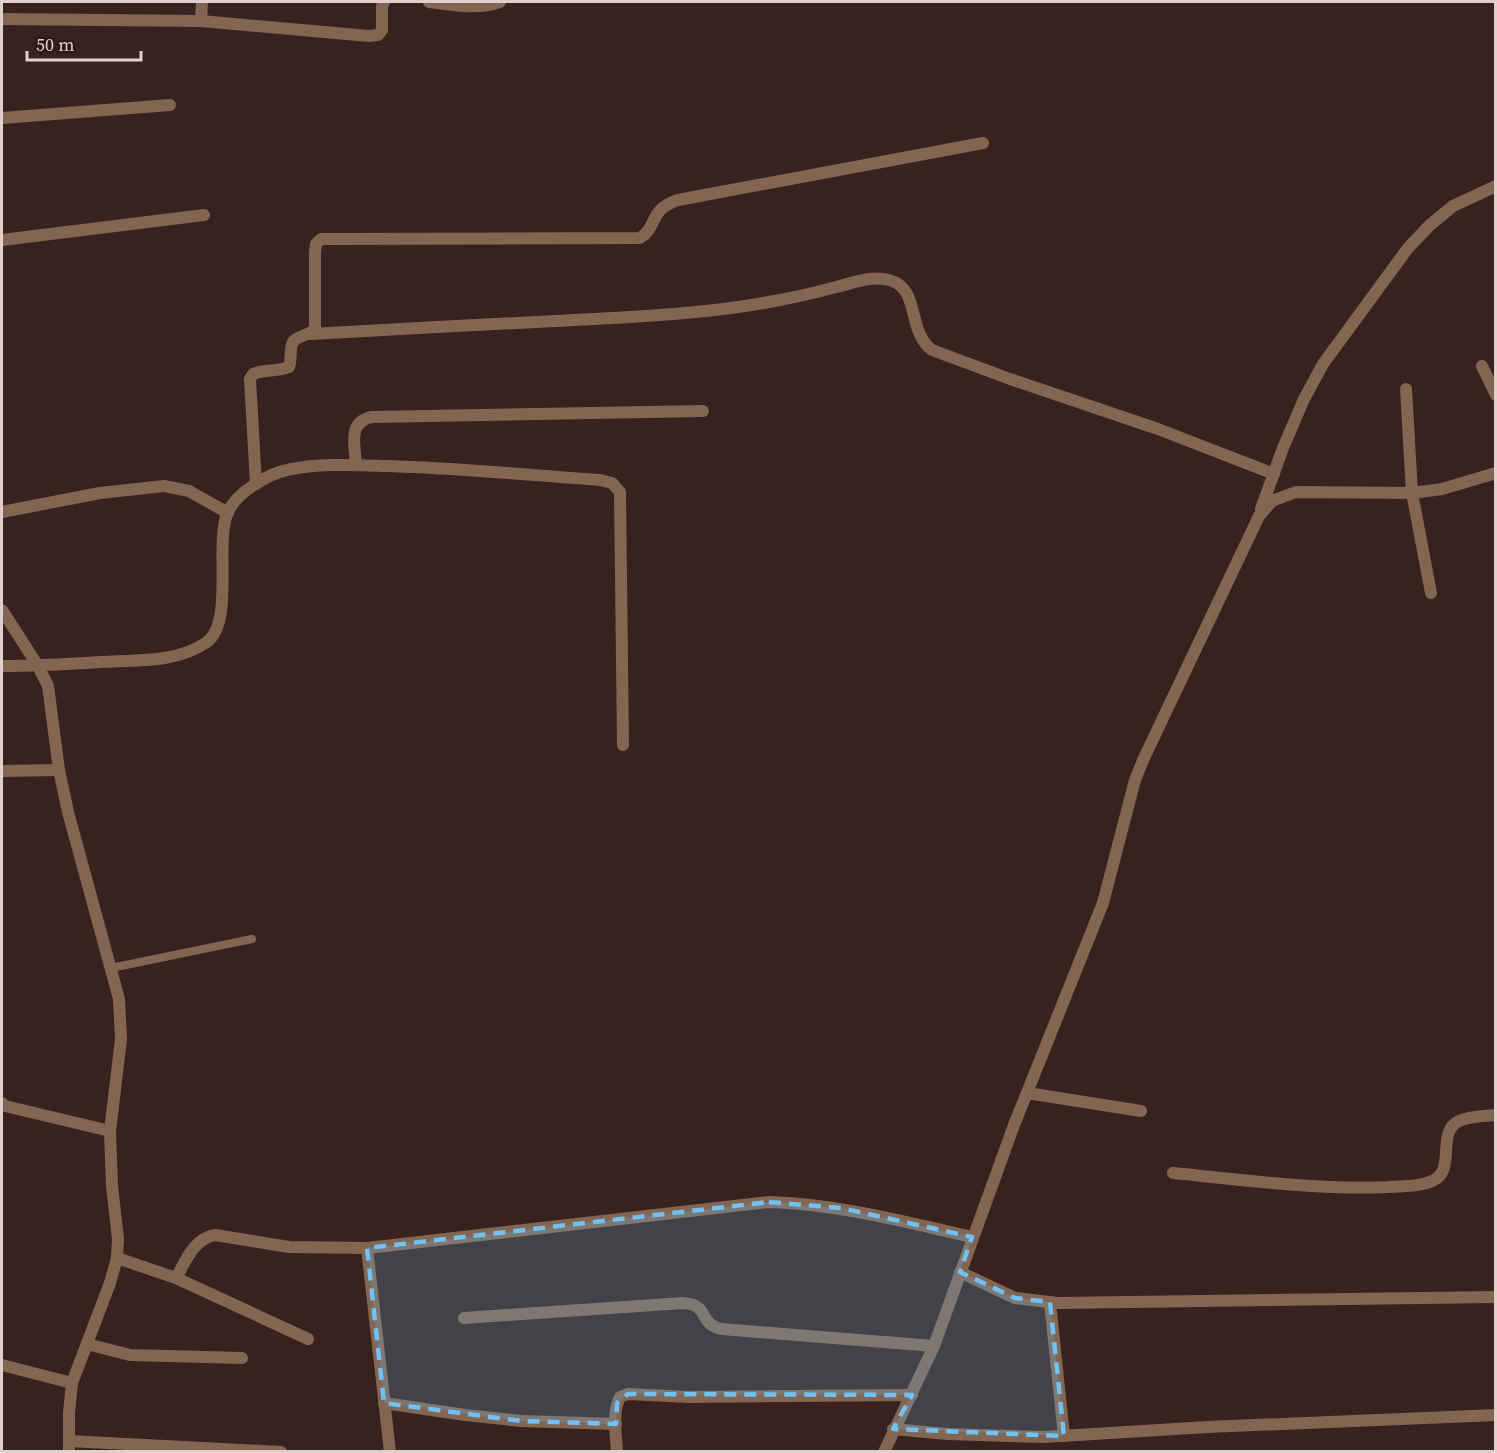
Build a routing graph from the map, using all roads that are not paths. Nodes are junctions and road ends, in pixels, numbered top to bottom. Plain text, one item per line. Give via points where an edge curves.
1 (202, 2) edge
2 (429, 2) edge
3 (500, 2) edge
4 (383, 3) edge
5 (2, 19) edge
6 (201, 21) junction
7 (170, 105) dead end
8 (2, 118) edge
9 (983, 143) dead end
10 (1496, 186) edge
11 (204, 215) dead end
12 (2, 240) edge
13 (311, 334) junction
14 (1482, 366) dead end
15 (1406, 389) dead end
16 (1496, 395) edge
17 (703, 411) dead end
18 (356, 465) junction
19 (1496, 473) edge
20 (1274, 474) junction
21 (256, 484) junction
22 (1412, 493) junction
23 (2, 512) edge
24 (228, 513) junction
25 (1259, 516) junction
26 (1431, 593) dead end
27 (2, 610) edge
28 (2, 666) edge
29 (38, 666) junction
30 (623, 745) dead end
31 (59, 770) junction
32 (2, 771) edge
33 (252, 939) dead end
34 (111, 968) junction
35 (1027, 1094) junction
36 (2, 1103) edge
37 (1141, 1111) dead end
38 (1496, 1115) edge
39 (110, 1131) junction
40 (1173, 1173) dead end
41 (972, 1237) junction
42 (367, 1248) junction
43 (117, 1258) junction
44 (960, 1272) junction
45 (176, 1278) junction
46 (1496, 1297) edge
47 (1050, 1302) junction
48 (464, 1318) dead end
49 (308, 1339) dead end
50 (87, 1344) junction
51 (934, 1346) junction
52 (242, 1358) dead end
53 (2, 1365) edge
54 (72, 1383) junction
55 (912, 1395) junction
56 (384, 1403) junction
57 (1496, 1415) edge
58 (616, 1424) junction
59 (893, 1429) junction
60 (1064, 1436) junction
61 (69, 1447) edge
62 (281, 1452) edge
63 (390, 1452) edge
64 (617, 1452) edge
65 (884, 1452) edge

1 - 6 street
2 - 3 street via 471,7
4 - 6 street via 382,30 369,36
5 - 6 street
7 - 8 street
9 - 13 street via 678,200 654,216 640,238 321,239 316,244 315,329
10 - 20 street via 1453,206 1408,248 1323,364 1304,399
11 - 12 street
13 - 20 street via 667,315 768,302 863,279 891,280 907,293 918,333 932,350
13 - 21 street via 293,342 289,368 260,371 250,379
14 - 16 street
15 - 22 street
17 - 18 street via 372,417 356,425
18 - 21 street via 285,470
18 - 30 street via 430,467 612,483 620,492
19 - 22 street via 1442,489
20 - 25 street
21 - 24 street via 240,495
22 - 25 street via 1296,492 1272,501
22 - 26 street
23 - 24 street via 100,493 164,486 189,491
24 - 29 street via 223,528 222,608 218,626 208,641 162,658
25 - 35 street via 1143,758 1103,903
27 - 29 street
28 - 29 street
29 - 31 street via 48,686
31 - 32 street
31 - 34 street
33 - 34 lane
34 - 39 street via 119,999 121,1039
35 - 37 street
35 - 41 street
36 - 39 street
38 - 40 street via 1457,1122 1448,1134 1442,1173 1423,1183 1337,1186
39 - 43 street
41 - 42 street via 841,1208 769,1202
41 - 44 street
42 - 45 street via 289,1247 214,1235 197,1242
42 - 56 street
43 - 45 street
43 - 50 street
44 - 47 street via 1015,1298
44 - 51 street
45 - 49 street
46 - 47 street
47 - 60 street
48 - 51 street via 683,1303 700,1308 711,1327 721,1329
50 - 52 street via 130,1354
50 - 54 street
51 - 55 street
53 - 54 street
54 - 61 street
55 - 58 street via 628,1394 617,1403
55 - 59 street
56 - 58 street via 465,1415
56 - 63 street
57 - 60 street
58 - 64 street
59 - 60 street
59 - 65 street
61 - 62 street

